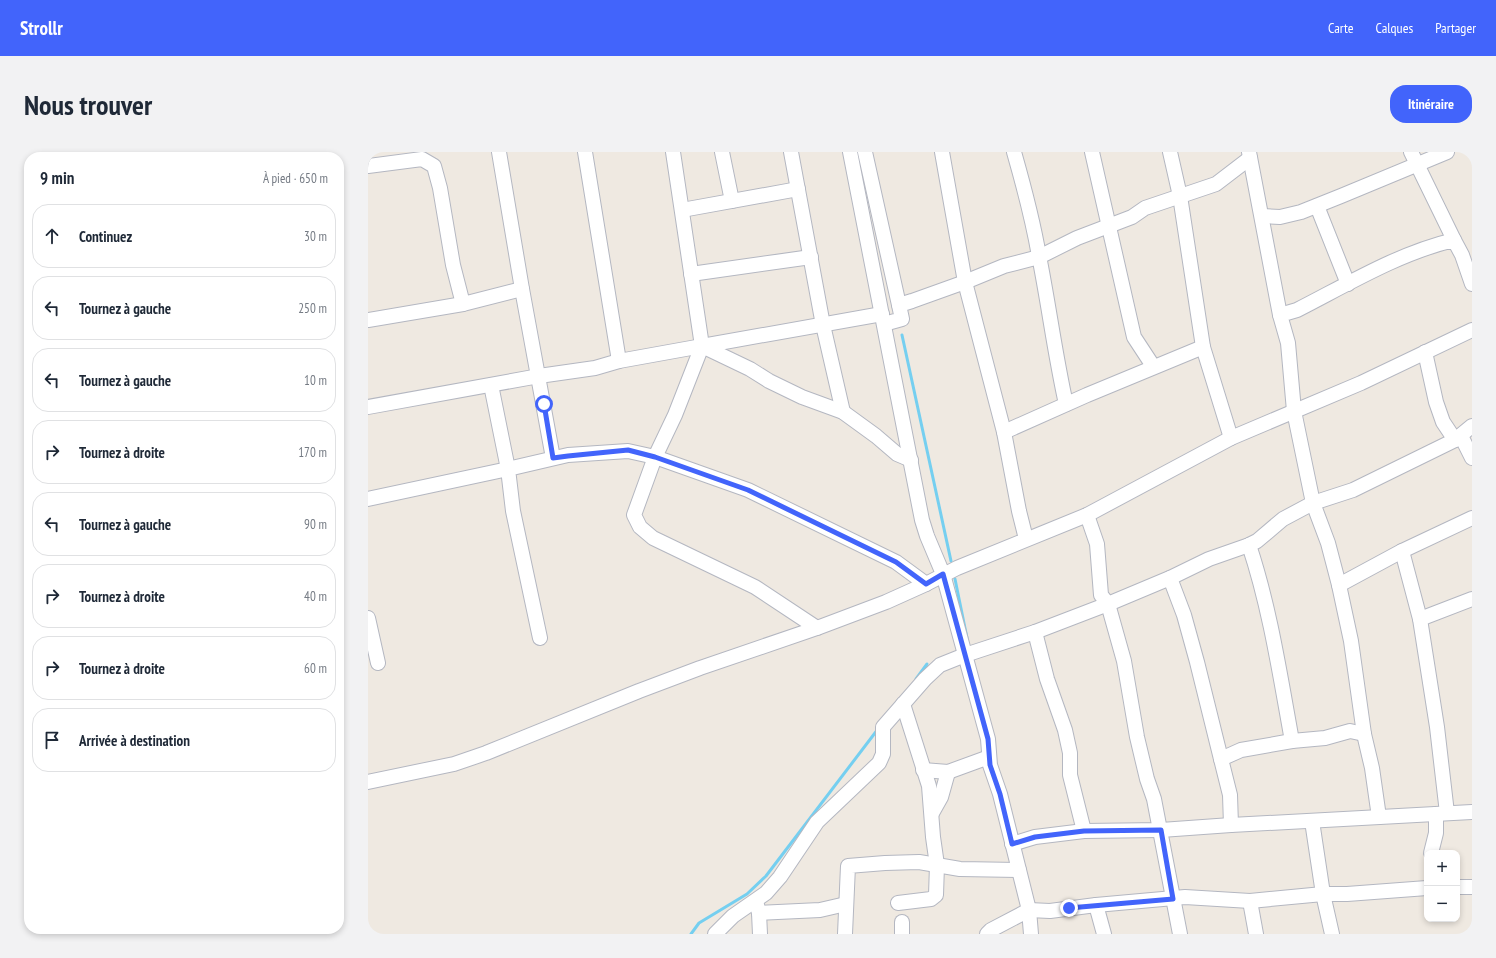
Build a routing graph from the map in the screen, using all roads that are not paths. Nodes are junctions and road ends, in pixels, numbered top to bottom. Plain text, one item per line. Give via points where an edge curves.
1 (499, 152) edge
2 (585, 152) edge
3 (673, 152) edge
4 (722, 152) edge
5 (791, 152) edge
6 (850, 152) edge
7 (865, 152) edge
8 (942, 152) edge
9 (1014, 152) edge
10 (1092, 152) edge
11 (1170, 152) edge
12 (1447, 152) edge
13 (1250, 155) edge
14 (1414, 158) edge
15 (368, 166) edge
16 (798, 189) junction
17 (1180, 196) junction
18 (732, 201) junction
19 (1317, 206) junction
20 (682, 210) junction
21 (1262, 216) junction
22 (1109, 226) junction
23 (1454, 240) junction
24 (811, 257) junction
25 (1039, 257) junction
26 (691, 274) junction
27 (965, 282) junction
28 (1348, 284) junction
29 (1472, 284) edge
30 (522, 289) junction
31 (463, 304) junction
32 (898, 304) junction
33 (1280, 315) junction
34 (883, 319) junction
35 (368, 320) edge
36 (823, 325) junction
37 (1472, 330) edge
38 (702, 346) junction
39 (1203, 347) junction
40 (1425, 352) junction
41 (619, 361) junction
42 (1153, 366) junction
43 (539, 376) junction
44 (491, 385) junction
45 (1066, 404) junction
46 (368, 407) edge
47 (1294, 411) junction
48 (843, 412) junction
49 (1472, 426) edge
50 (1004, 432) junction
51 (1231, 438) junction
52 (1458, 438) junction
53 (655, 457) junction
54 (553, 458) junction
55 (1472, 458) edge
56 (911, 460) junction
57 (508, 470) junction
58 (368, 499) edge
59 (1313, 503) junction
60 (1086, 515) junction
61 (1472, 518) edge
62 (1026, 540) junction
63 (1249, 545) junction
64 (1402, 551) junction
65 (943, 574) junction
66 (1170, 578) junction
67 (926, 584) junction
68 (1339, 585) junction
69 (1472, 599) edge
70 (1108, 604) junction
71 (368, 618) edge
72 (1420, 619) junction
73 (817, 628) junction
74 (1035, 632) junction
75 (540, 638) dead end
76 (965, 655) junction
77 (378, 662) dead end
78 (903, 704) junction
79 (1364, 734) junction
80 (1292, 741) junction
81 (989, 757) junction
82 (1221, 759) junction
83 (923, 770) junction
84 (948, 772) junction
85 (368, 782) edge
86 (1472, 812) edge
87 (932, 813) junction
88 (1441, 813) junction
89 (1379, 817) junction
90 (1312, 821) junction
91 (1232, 825) junction
92 (1161, 830) junction
93 (1084, 831) junction
94 (1012, 844) junction
95 (1432, 850) edge
96 (937, 865) junction
97 (1019, 870) junction
98 (1472, 886) edge
99 (1460, 887) edge
100 (1424, 888) edge
101 (1322, 894) junction
102 (1173, 899) junction
103 (1250, 901) junction
104 (898, 903) dead end
105 (846, 904) junction
106 (1096, 905) junction
107 (758, 906) junction
108 (1029, 910) junction
109 (716, 934) edge
110 (760, 934) edge
111 (846, 934) edge
112 (988, 934) edge
113 (1031, 934) edge
114 (1104, 934) edge
115 (1180, 934) edge
116 (1256, 934) edge
117 (1332, 934) edge

1 - 30 street
2 - 41 street
3 - 20 street
4 - 18 street
5 - 16 street
6 - 34 street
7 - 32 street
8 - 27 street
9 - 25 street
10 - 22 street
11 - 17 street
12 - 14 street
13 - 17 street via 1216,184
13 - 21 street
14 - 19 street
14 - 23 street
15 - 31 street via 422,159 434,166 440,188 452,266
16 - 18 street
16 - 24 street
17 - 22 street via 1145,208 1132,218
17 - 39 street
18 - 20 street
19 - 21 street via 1280,217
19 - 28 street
20 - 26 street
21 - 33 street
22 - 25 street
22 - 42 street via 1134,337
23 - 28 street via 1438,243 1393,261
23 - 29 street
24 - 26 street
24 - 36 street
25 - 27 street via 1004,266
25 - 45 street
26 - 38 street
27 - 32 street
27 - 50 street
28 - 33 street via 1297,310
30 - 31 street
30 - 43 street
31 - 35 street
32 - 34 street via 902,319
33 - 47 street via 1288,343
34 - 36 street
34 - 56 street
36 - 38 street
36 - 48 street
37 - 40 street
38 - 41 street
38 - 48 street via 750,369 769,382
38 - 53 street via 675,415
39 - 42 street
39 - 51 street
40 - 47 street
40 - 52 street via 1443,422
41 - 43 street via 595,368
42 - 45 street
43 - 44 street
43 - 54 street
44 - 46 street
44 - 57 street
45 - 50 street
47 - 51 street
47 - 59 street
48 - 56 street via 897,454
49 - 52 street
50 - 62 street
51 - 60 street
52 - 55 street
52 - 59 street via 1353,490
53 - 54 street via 628,450
53 - 67 street via 748,490 896,562
53 - 73 street via 634,515 640,527 653,538 755,587
54 - 57 street
56 - 65 street via 927,536
57 - 58 street
57 - 75 street via 513,511
59 - 63 street via 1282,519
59 - 68 street
60 - 62 street
60 - 70 street via 1097,544 1101,595
61 - 64 street
62 - 65 street
63 - 66 street via 1209,559
63 - 80 street via 1265,604
64 - 68 street
64 - 72 street
65 - 67 street
65 - 76 street
66 - 70 street
66 - 82 street via 1198,662
67 - 73 street
68 - 79 street via 1351,641
69 - 72 street
70 - 74 street
70 - 92 street via 1124,661 1137,737
71 - 77 street
72 - 88 street via 1437,727
73 - 85 street via 700,668 454,764
74 - 76 street
74 - 93 street via 1046,679 1065,730 1070,753 1070,775
76 - 78 street via 940,665
76 - 81 street via 988,739
78 - 83 street
78 - 107 street via 883,727 883,754 878,764 816,822
79 - 80 street via 1350,731 1324,738
79 - 89 street
80 - 82 street via 1241,750
81 - 84 street
81 - 94 street
82 - 91 street via 1230,795
83 - 84 street
83 - 87 street via 929,786
84 - 87 street via 941,796
86 - 88 street
87 - 96 street
88 - 89 street
88 - 95 street
89 - 90 street
90 - 91 street
90 - 101 street
91 - 92 street
92 - 93 street
92 - 102 street
93 - 94 street via 1035,837
94 - 97 street
96 - 97 street via 960,869
96 - 104 street via 936,895 931,899
96 - 105 street via 919,862 848,866
97 - 108 street
98 - 99 street
100 - 101 street
101 - 103 street
101 - 117 street
102 - 103 street via 1185,897
102 - 106 street
102 - 115 street
103 - 116 street
105 - 107 street via 820,910
105 - 111 street
106 - 108 street via 1050,911
106 - 114 street
107 - 109 street via 733,916
107 - 110 street
108 - 112 street
108 - 113 street

